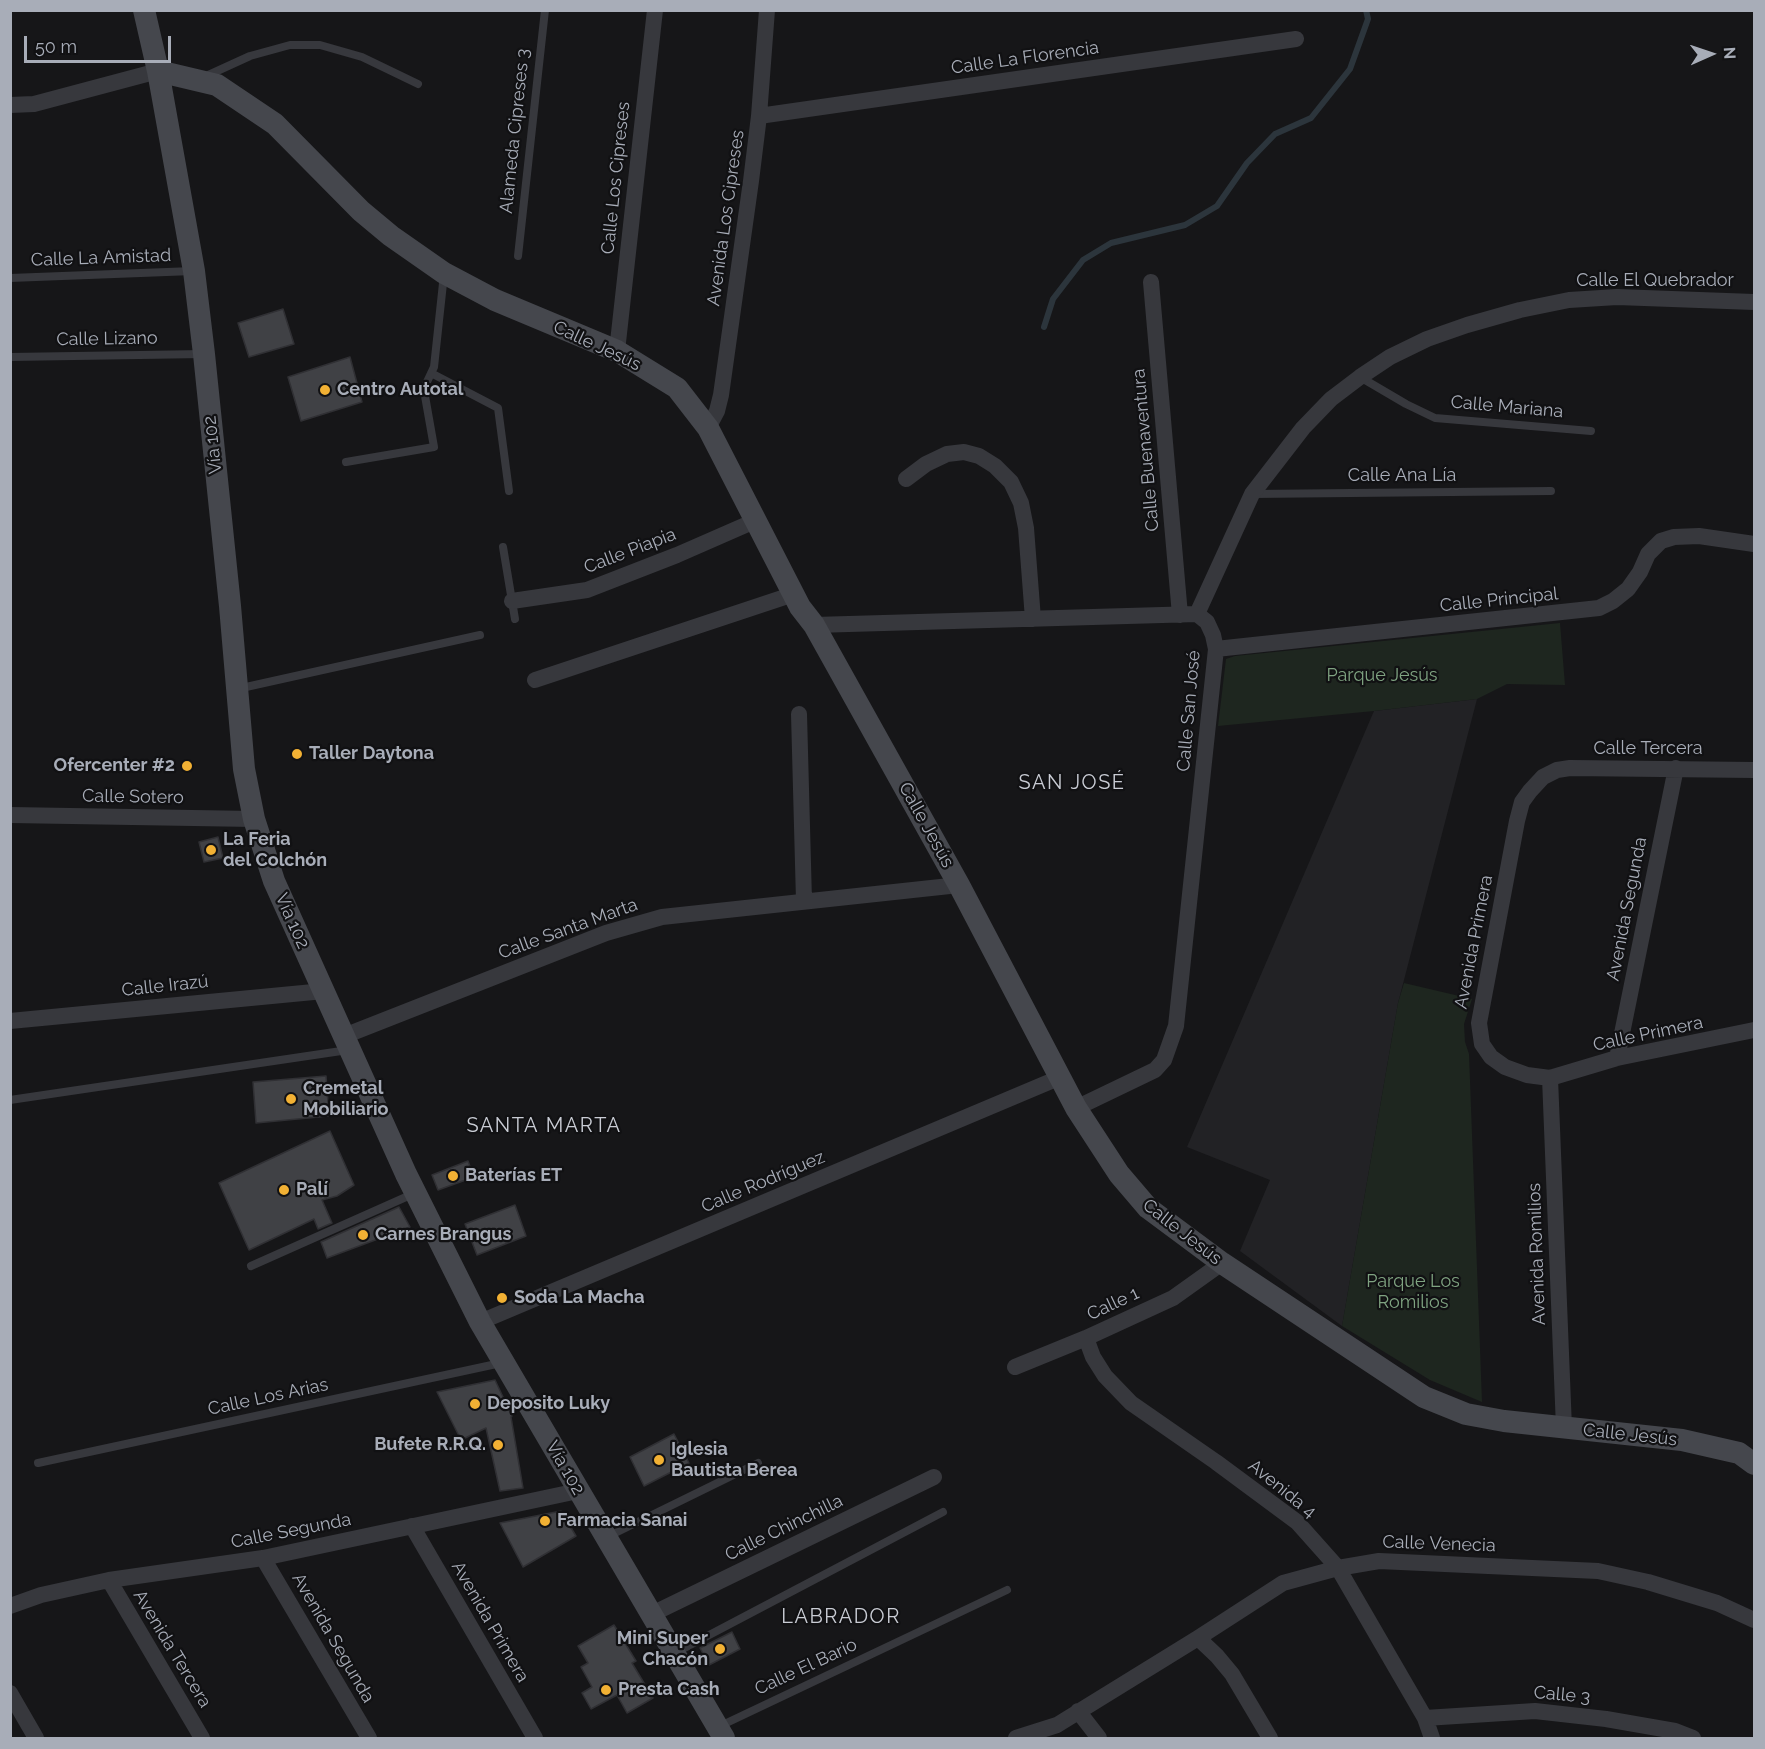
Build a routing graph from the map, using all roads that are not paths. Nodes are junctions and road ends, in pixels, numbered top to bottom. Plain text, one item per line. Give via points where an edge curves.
1 (144, 10) edge
2 (545, 10) edge
3 (655, 10) edge
4 (767, 10) edge
5 (1296, 39) dead end
6 (158, 71) junction
7 (196, 81) junction
8 (418, 84) dead end
9 (10, 105) edge
10 (759, 116) junction
11 (518, 256) dead end
12 (194, 271) junction
13 (444, 273) junction
14 (10, 278) edge
15 (1151, 282) dead end
16 (1755, 302) edge
17 (617, 351) junction
18 (204, 354) junction
19 (10, 357) edge
20 (431, 373) junction
21 (1359, 377) junction
22 (708, 428) junction
23 (1591, 431) dead end
24 (346, 462) dead end
25 (906, 478) dead end
26 (509, 491) dead end
27 (1551, 491) dead end
28 (1252, 494) junction
29 (757, 520) junction
30 (1755, 544) edge
31 (503, 547) dead end
32 (794, 594) junction
33 (512, 602) junction
34 (1197, 614) junction
35 (1180, 615) junction
36 (515, 619) dead end
37 (1033, 619) junction
38 (814, 625) junction
39 (480, 635) dead end
40 (1216, 649) junction
41 (535, 680) dead end
42 (237, 689) junction
43 (799, 714) dead end
44 (1676, 768) junction
45 (1755, 770) edge
46 (1543, 777) joint
47 (10, 815) edge
48 (254, 819) junction
49 (959, 885) junction
50 (804, 901) junction
51 (324, 991) junction
52 (10, 1021) edge
53 (1755, 1030) edge
54 (347, 1043) junction
55 (1617, 1058) junction
56 (1061, 1077) junction
57 (1550, 1078) junction
58 (10, 1100) edge
59 (1076, 1108) junction
60 (416, 1193) junction
61 (1222, 1263) junction
62 (250, 1266) dead end
63 (480, 1323) junction
64 (1086, 1338) junction
65 (504, 1363) junction
66 (1014, 1366) dead end
67 (1564, 1428) junction
68 (38, 1463) dead end
69 (758, 1463) dead end
70 (1755, 1464) edge
71 (934, 1477) dead end
72 (578, 1491) junction
73 (943, 1512) dead end
74 (412, 1526) junction
75 (607, 1537) junction
76 (263, 1558) junction
77 (1338, 1568) junction
78 (109, 1580) junction
79 (1007, 1590) dead end
80 (10, 1606) edge
81 (652, 1614) junction
82 (1755, 1620) edge
83 (1198, 1638) junction
84 (675, 1653) junction
85 (10, 1693) edge
86 (1078, 1711) junction
87 (1425, 1718) junction
88 (721, 1733) edge
89 (36, 1738) edge
90 (202, 1738) edge
91 (369, 1738) edge
92 (535, 1738) edge
93 (1016, 1738) edge
94 (1099, 1738) edge
95 (1270, 1738) edge
96 (1431, 1738) edge
97 (1694, 1738) edge

1 - 6 street, Vía 102
2 - 11 lane, Alameda Cipreses 3
3 - 17 street, Calle Los Cipreses
4 - 10 street, Avenida Los Cipreses
5 - 10 street, Calle La Florencia
6 - 7 street, Calle Jesús
6 - 9 street via 34,104
6 - 12 street, Vía 102
7 - 8 lane via 290,45 320,45 362,57
7 - 13 street, Calle Jesús via 217,85 275,124 361,210
10 - 22 street, Avenida Los Cipreses via 721,395
12 - 14 lane, Calle La Amistad
12 - 18 street, Vía 102
13 - 17 street, Calle Jesús via 495,300
13 - 20 lane
15 - 35 street, Calle Buenaventura
16 - 21 street, Calle El Quebrador via 1617,297 1569,300 1509,313 1427,339
17 - 22 street, Calle Jesús via 677,388
18 - 19 lane, Calle Lizano
18 - 42 street, Vía 102
20 - 24 lane via 425,396 434,447
20 - 26 lane via 498,408
21 - 23 lane, Calle Mariana via 1435,418
21 - 28 street, Calle El Quebrador via 1303,428
22 - 29 street, Calle Jesús
25 - 37 street via 947,454 964,452 995,466 1011,482 1026,528
27 - 28 lane, Calle Ana Lía
28 - 34 street, Calle El Quebrador
29 - 32 street, Calle Jesús
29 - 33 street, Calle Piapia via 587,590
30 - 40 street, Calle Principal via 1699,536 1661,541 1648,554 1628,589 1599,608
31 - 33 lane
32 - 38 street, Calle Jesús
32 - 41 street
33 - 36 lane
34 - 35 street
34 - 40 street, Calle San José via 1207,622
35 - 37 street
37 - 38 street
38 - 49 street, Calle Jesús
39 - 42 lane
40 - 59 street, Calle San José via 1171,1044 1155,1070
42 - 48 street, Vía 102 via 244,769
43 - 50 street
44 - 45 street, Calle Tercera
44 - 46 street, Calle Tercera via 1570,768
44 - 55 street, Avenida Segunda
46 - 57 street, Avenida Primera via 1522,802 1517,821 1479,1023 1482,1044 1491,1057 1527,1075
47 - 48 street, Calle Sotero
48 - 51 street, Vía 102 via 274,881
49 - 50 street, Calle Santa Marta
49 - 56 street, Calle Jesús
50 - 54 street, Calle Santa Marta via 662,917 606,933
51 - 52 street, Calle Irazú
51 - 54 street, Vía 102
53 - 55 street, Calle Primera
54 - 58 lane
54 - 60 street, Vía 102
55 - 57 street, Calle Primera
56 - 59 street, Calle Jesús
56 - 63 street, Calle Rodríguez
57 - 67 street, Avenida Romilios
59 - 61 street, Calle Jesús via 1119,1174 1148,1208
60 - 62 lane
60 - 63 street, Vía 102
61 - 64 street, Calle 1 via 1173,1298
61 - 67 street, Calle Jesús via 1424,1398 1466,1414
63 - 65 street, Vía 102
64 - 66 street, Calle 1
64 - 77 street, Avenida 4 via 1105,1376 1131,1403 1297,1522
65 - 68 lane, Calle Los Arias
65 - 72 street, Vía 102
67 - 70 street, Calle Jesús via 1682,1440 1739,1453
69 - 75 lane
71 - 81 street, Calle Chinchilla
72 - 74 street, Calle Segunda
72 - 75 street, Vía 102
73 - 84 lane
74 - 76 street, Calle Segunda
74 - 92 street, Avenida Primera
75 - 81 street, Vía 102
76 - 78 street, Calle Segunda
76 - 91 street, Avenida Segunda
77 - 82 street, Calle Venecia via 1390,1561 1598,1571 1718,1603
77 - 83 street, Calle Venecia via 1283,1583
77 - 87 street, Avenida 4
78 - 80 street, Calle Segunda
78 - 90 street, Avenida Tercera
79 - 88 lane, Calle El Bario
81 - 84 street, Vía 102
83 - 86 street, Calle Venecia
83 - 95 street via 1232,1674
84 - 88 street, Vía 102
85 - 89 street
86 - 93 street, Calle Venecia via 1057,1725
86 - 94 street
87 - 96 street, Avenida 4
87 - 97 street, Calle 3 via 1534,1711 1676,1731

